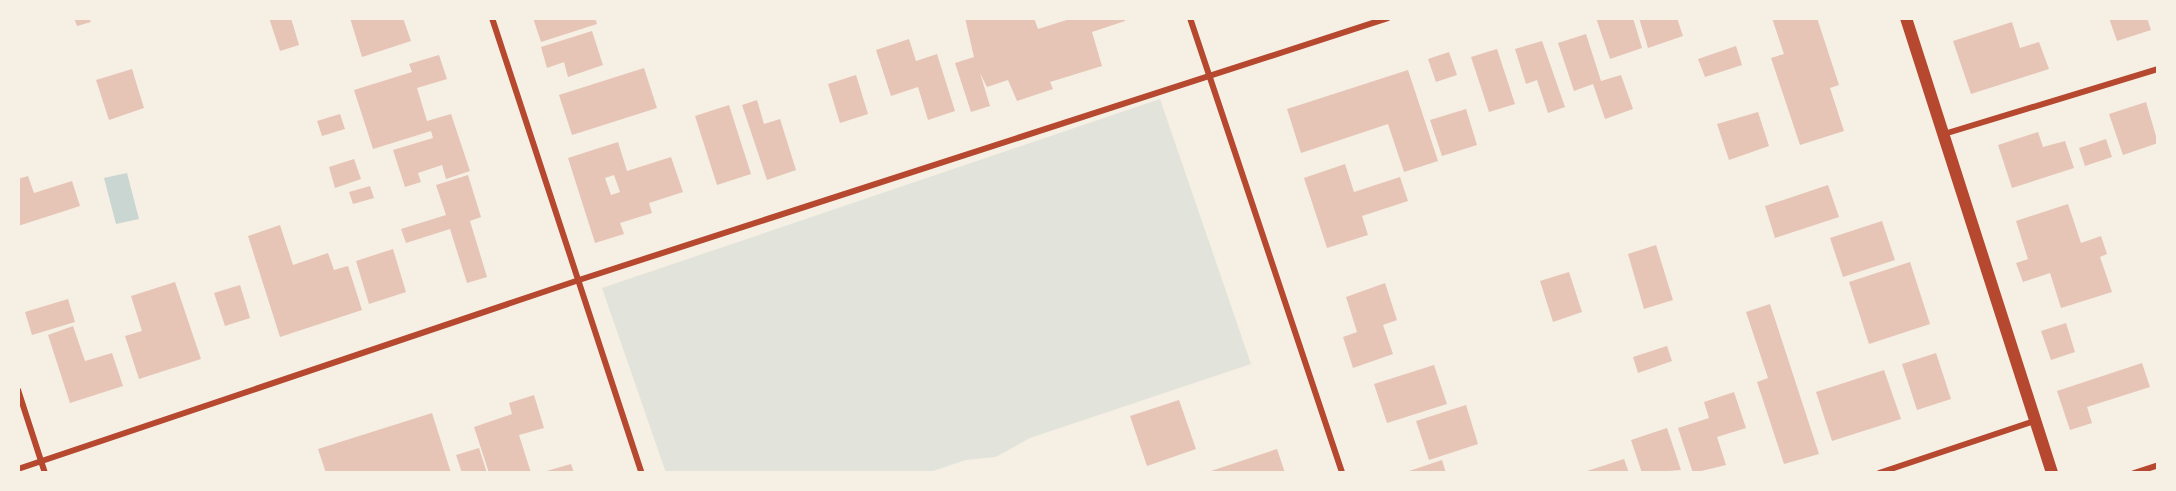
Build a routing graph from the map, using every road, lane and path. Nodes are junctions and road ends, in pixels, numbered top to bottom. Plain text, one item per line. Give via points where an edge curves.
1 (492, 18) edge
2 (1190, 18) edge
3 (1388, 18) edge
4 (1906, 18) edge
5 (2158, 69) edge
6 (1210, 78) junction
7 (1944, 134) junction
8 (579, 280) junction
9 (18, 390) edge
10 (2034, 422) junction
11 (41, 462) junction
12 (2158, 465) edge
13 (18, 469) edge
14 (45, 473) edge
15 (642, 473) edge
16 (1342, 473) edge
17 (1879, 473) edge
18 (2052, 473) edge
19 (2134, 473) edge

1 - 8 street
2 - 6 street
3 - 6 street
4 - 7 main road
5 - 7 street
6 - 8 street
6 - 16 street
7 - 10 main road
8 - 11 street
8 - 15 street
9 - 11 street
10 - 17 street
10 - 18 main road
11 - 13 street
11 - 14 street
12 - 19 street

